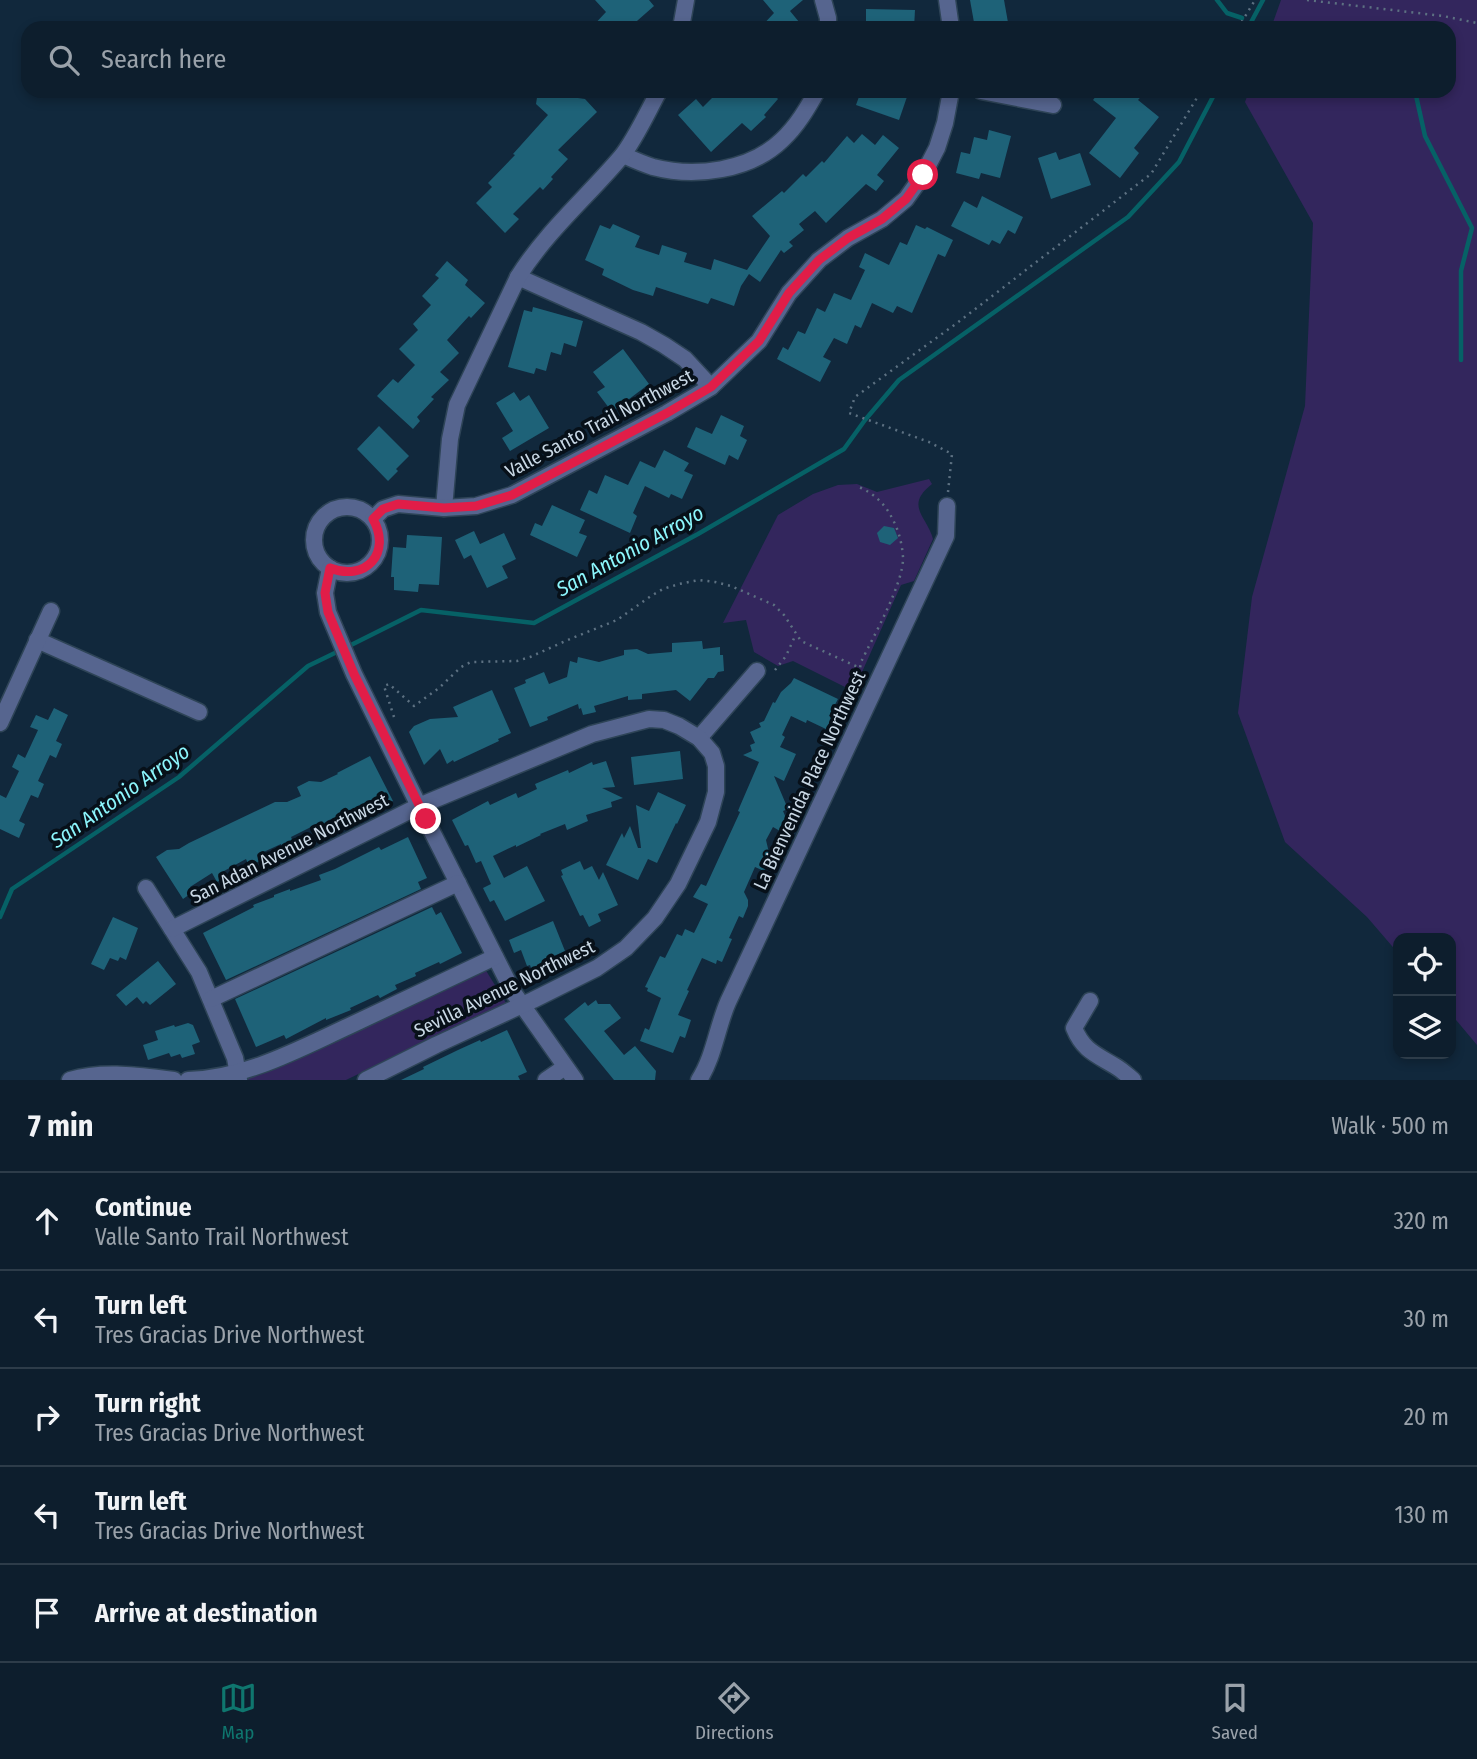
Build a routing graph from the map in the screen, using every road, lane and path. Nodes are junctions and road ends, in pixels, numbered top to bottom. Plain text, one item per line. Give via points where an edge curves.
1 (686, 0) edge
2 (823, 0) edge
3 (947, 0) edge
4 (1255, 0) edge
5 (1307, 0) edge
6 (682, 21) edge
7 (828, 21) edge
8 (950, 21) edge
9 (1242, 21) edge
10 (1477, 23) edge
11 (655, 98) edge
12 (813, 98) edge
13 (950, 98) edge
14 (1017, 98) edge
15 (1197, 98) edge
16 (1053, 105) dead end
17 (622, 155) junction
18 (518, 277) junction
19 (711, 387) junction
20 (859, 487) dead end
21 (947, 506) joint
22 (444, 508) junction
23 (373, 519) junction
24 (330, 568) junction
25 (51, 611) dead end
26 (796, 634) junction
27 (37, 640) junction
28 (775, 670) dead end
29 (757, 671) dead end
30 (199, 712) dead end
31 (394, 718) dead end
32 (0, 723) edge
33 (699, 738) junction
34 (419, 806) junction
35 (458, 883) junction
36 (146, 888) dead end
37 (172, 929) junction
38 (495, 957) junction
39 (211, 999) junction
40 (1090, 1001) dead end
41 (522, 1006) junction
42 (570, 1073) edge
43 (702, 1076) edge
44 (238, 1077) edge
45 (71, 1080) edge
46 (174, 1080) edge
47 (188, 1080) edge
48 (366, 1080) edge
49 (546, 1080) edge
50 (1133, 1080) edge

1 - 6 street
2 - 7 street
3 - 8 street
4 - 9 path
5 - 10 path
11 - 17 street
12 - 17 street via 782,141 736,166 690,173 652,167
13 - 19 street, Valle Santo Trail Northwest via 937,148 906,199 819,260 789,293 759,341
14 - 16 street
15 - 21 path via 1151,174 855,397 849,413 952,454
17 - 18 street
18 - 19 street via 664,345 685,359
18 - 22 street via 457,405
19 - 22 street, Valle Santo Trail Northwest via 512,495 476,506
20 - 26 path via 888,508 898,530 903,558 892,596 860,668
21 - 43 street, La Bienvenida Place Northwest via 946,536 728,1002
22 - 23 street, Valle Santo Trail Northwest via 398,504
23 - 24 street via 380,540 371,562 352,572
23 - 24 street via 353,507 325,516 314,539 321,561
24 - 34 street via 325,593 328,612
25 - 27 street
26 - 28 path
26 - 31 path via 784,615 762,598 715,582 679,584 651,596 617,620 530,657 471,662 414,706 389,684 384,686
27 - 30 street
27 - 32 street
29 - 33 street
33 - 34 street, San Adan Avenue Northwest via 664,720 623,725
33 - 41 street, Sevilla Avenue Northwest via 712,753 716,792 708,822 678,884 655,918 626,948
34 - 35 street
34 - 37 street, San Adan Avenue Northwest
35 - 38 street
35 - 39 street
36 - 37 street
37 - 39 street
38 - 41 street
38 - 44 street, Sevilla Avenue Northwest
39 - 44 street
40 - 50 street via 1074,1028 1079,1041
41 - 42 street
41 - 48 street, Sevilla Avenue Northwest
42 - 49 street
44 - 47 street, Sevilla Avenue Northwest
45 - 46 street via 124,1074

